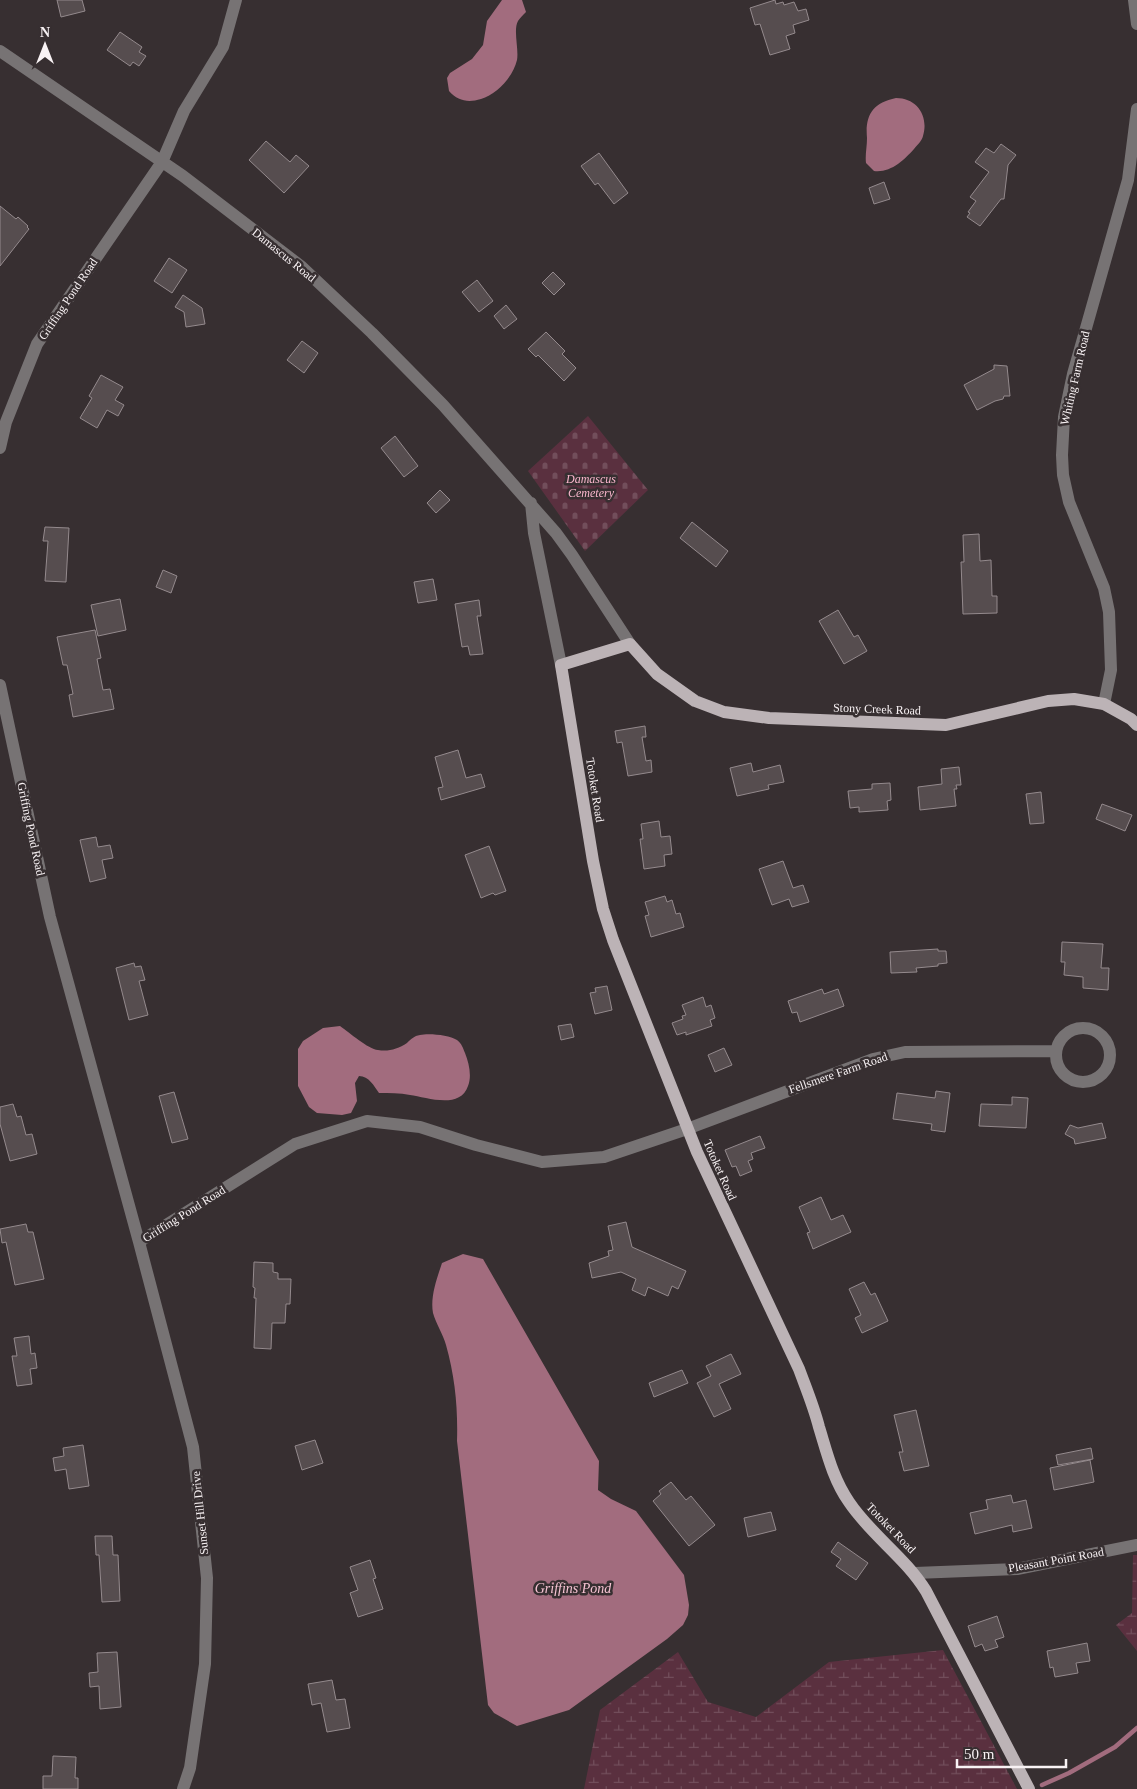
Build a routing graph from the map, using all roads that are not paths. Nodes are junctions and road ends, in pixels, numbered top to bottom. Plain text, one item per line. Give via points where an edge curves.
1 (236, 0) edge
2 (1134, 0) edge
3 (1137, 24) edge
4 (0, 51) edge
5 (1137, 110) edge
6 (162, 162) junction
7 (0, 448) edge
8 (531, 503) junction
9 (630, 644) junction
10 (561, 665) junction
11 (0, 685) edge
12 (1104, 704) junction
13 (1137, 725) edge
14 (1056, 1051) junction
15 (687, 1129) junction
16 (139, 1242) junction
17 (1137, 1545) edge
18 (915, 1573) junction
19 (183, 1789) edge
20 (1029, 1789) edge

1 - 6 street, Griffing Pond Road via 223,47 184,111
2 - 3 street
4 - 6 street, Damascus Road
5 - 12 street, Whiting Farm Road via 1128,180 1064,417 1062,455 1070,502 1104,588 1109,612 1111,670
6 - 7 street, Griffing Pond Road via 37,344 6,422
6 - 8 street, Damascus Road via 302,267 392,352
8 - 9 street, Stony Creek Road via 572,555
8 - 10 street, Totoket Road via 534,533
9 - 10 main road
9 - 12 main road, Stony Creek Road via 656,674 695,701 724,712 769,718 946,725 1048,701 1074,699
10 - 15 main road, Totoket Road via 592,861 603,909
11 - 16 street, Griffing Pond Road via 50,917
12 - 13 main road, Stony Creek Road
14 - 14 street via 1056,1062 1061,1072 1080,1082 1100,1077 1111,1058 1105,1038 1086,1027 1066,1033
14 - 15 street, Fellsmere Farm Road via 905,1052 882,1056
15 - 16 street, Griffing Pond Road via 604,1157 542,1162 420,1127 367,1121 295,1144
15 - 18 main road, Totoket Road via 799,1369 840,1488 859,1516
16 - 19 street, Sunset Hill Drive via 193,1447 207,1578 205,1664 190,1768
17 - 18 street, Pleasant Point Road via 1017,1569
18 - 20 main road, Totoket Road

